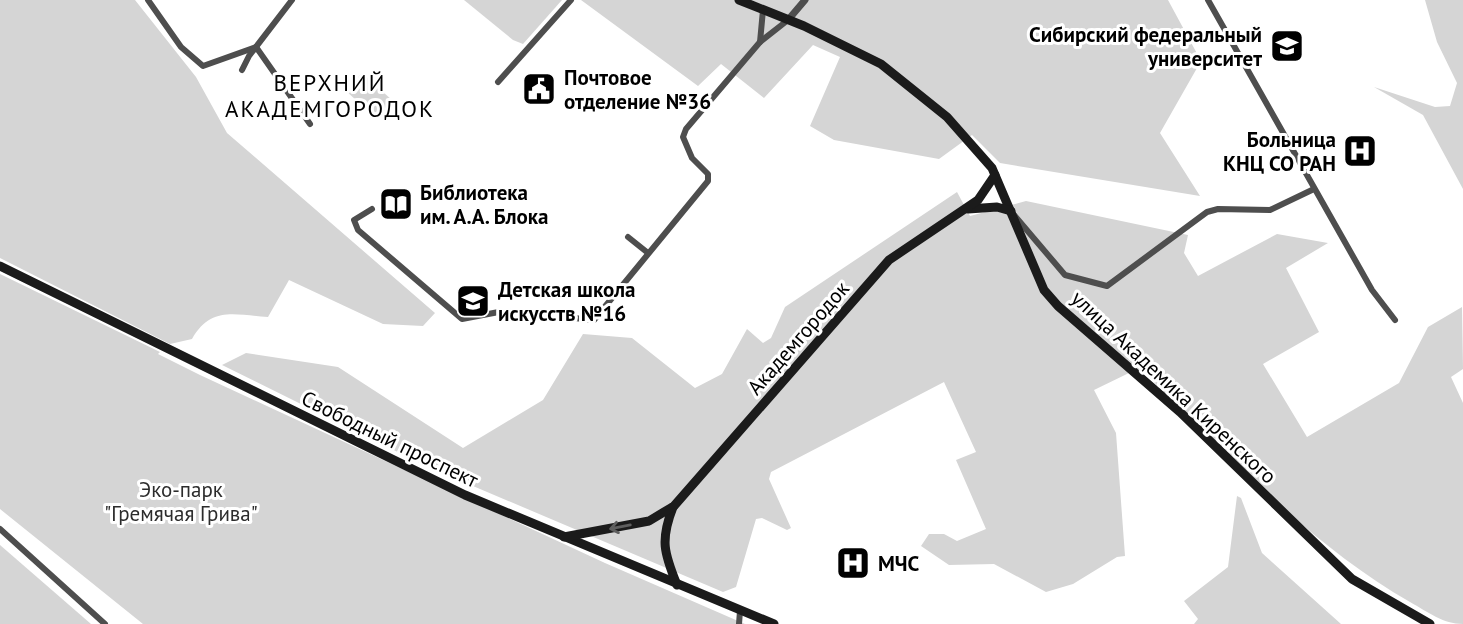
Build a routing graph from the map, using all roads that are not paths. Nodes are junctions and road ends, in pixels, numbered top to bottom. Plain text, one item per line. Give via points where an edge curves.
1 (148, 0) edge
2 (292, 0) edge
3 (571, 0) edge
4 (739, 0) edge
5 (805, 0) edge
6 (1208, 0) edge
7 (762, 10) junction
8 (788, 20) junction
9 (760, 42) junction
10 (256, 47) junction
11 (243, 70) dead end
12 (498, 82) dead end
13 (310, 124) dead end
14 (995, 176) junction
15 (1314, 189) junction
16 (372, 209) dead end
17 (963, 210) junction
18 (1011, 211) junction
19 (628, 237) dead end
20 (648, 253) junction
21 (0, 266) edge
22 (1395, 320) dead end
23 (674, 506) junction
24 (0, 529) edge
25 (562, 538) junction
26 (677, 585) junction
27 (740, 611) junction
28 (106, 624) edge
29 (739, 624) edge
30 (774, 624) edge
31 (1430, 624) edge

1 - 10 street via 181,47 203,66
2 - 10 street
3 - 12 street
4 - 7 main road, улица Академика Киренского
5 - 8 street
6 - 15 street
7 - 8 main road, улица Академика Киренского
7 - 9 street
8 - 9 street
8 - 14 main road, улица Академика Киренского via 897,74 947,117 986,159
9 - 20 street via 686,129 683,137 708,181
10 - 11 street
10 - 13 street
14 - 17 main road, Академгородок via 983,195
14 - 18 main road, улица Академика Киренского
15 - 18 street via 1270,210 1208,212 1107,286 1065,275
15 - 22 street via 1371,290
16 - 20 street via 354,220 358,230 462,319 504,311 594,320
17 - 18 main road via 989,207
17 - 23 main road, Академгородок via 889,260
18 - 31 main road, улица Академика Киренского via 1044,290 1058,306 1180,412 1352,579
19 - 20 street
21 - 25 main road, Свободный проспект via 328,430
23 -> 25 main road via 649,522
23 - 26 main road via 664,529 664,549
24 - 28 street
25 - 26 main road, Свободный проспект
26 - 27 main road, Свободный проспект
27 - 29 street
27 - 30 main road, Свободный проспект

